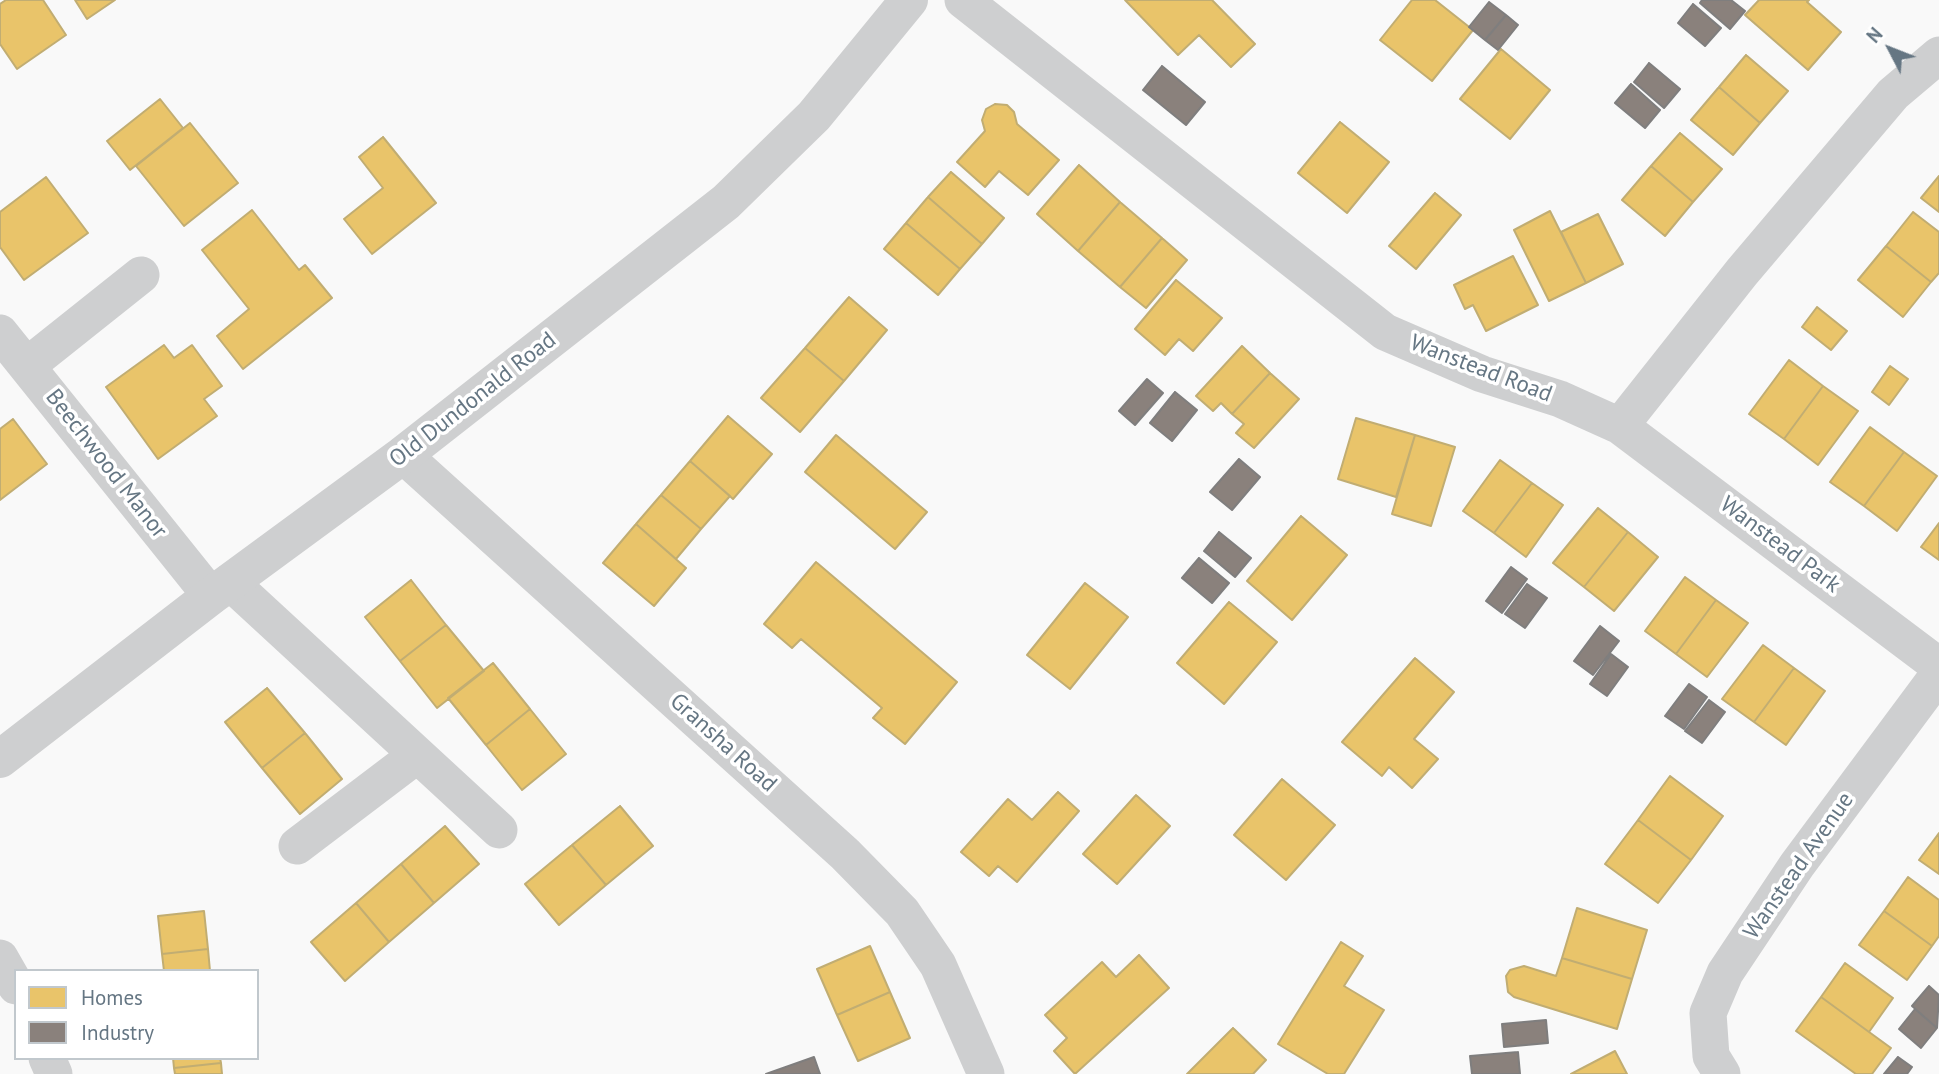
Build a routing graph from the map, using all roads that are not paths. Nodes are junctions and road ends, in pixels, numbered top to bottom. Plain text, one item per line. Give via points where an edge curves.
1 (909, 0) edge
2 (963, 0) edge
3 (1939, 55) edge
4 (141, 275) dead end
5 (0, 333) edge
6 (28, 365) junction
7 (1620, 426) junction
8 (403, 455) junction
9 (220, 589) junction
10 (1939, 666) edge
11 (1939, 674) edge
12 (417, 755) junction
13 (0, 759) edge
14 (499, 830) dead end
15 (297, 846) dead end
16 (0, 958) edge
17 (14, 982) edge
18 (986, 1074) edge
19 (1722, 1074) edge

1 - 8 street, Old Dundonald Road via 814,117 726,202
2 - 7 street, Wanstead Road via 1385,331 1482,374 1560,399
3 - 7 street via 1893,94 1742,272
4 - 6 street
5 - 6 street, Beechwood Manor
6 - 9 street, Beechwood Manor
7 - 10 street, Wanstead Park
8 - 9 street, Old Dundonald Road
8 - 18 street, Gransha Road via 845,854 902,912 958,1003
9 - 12 street, Beechwood Manor
9 - 13 street, Old Dundonald Road
11 - 19 street, Wanstead Avenue via 1797,865 1725,973 1708,1013 1711,1056
12 - 14 street, Beechwood Manor
12 - 15 street
16 - 17 street

